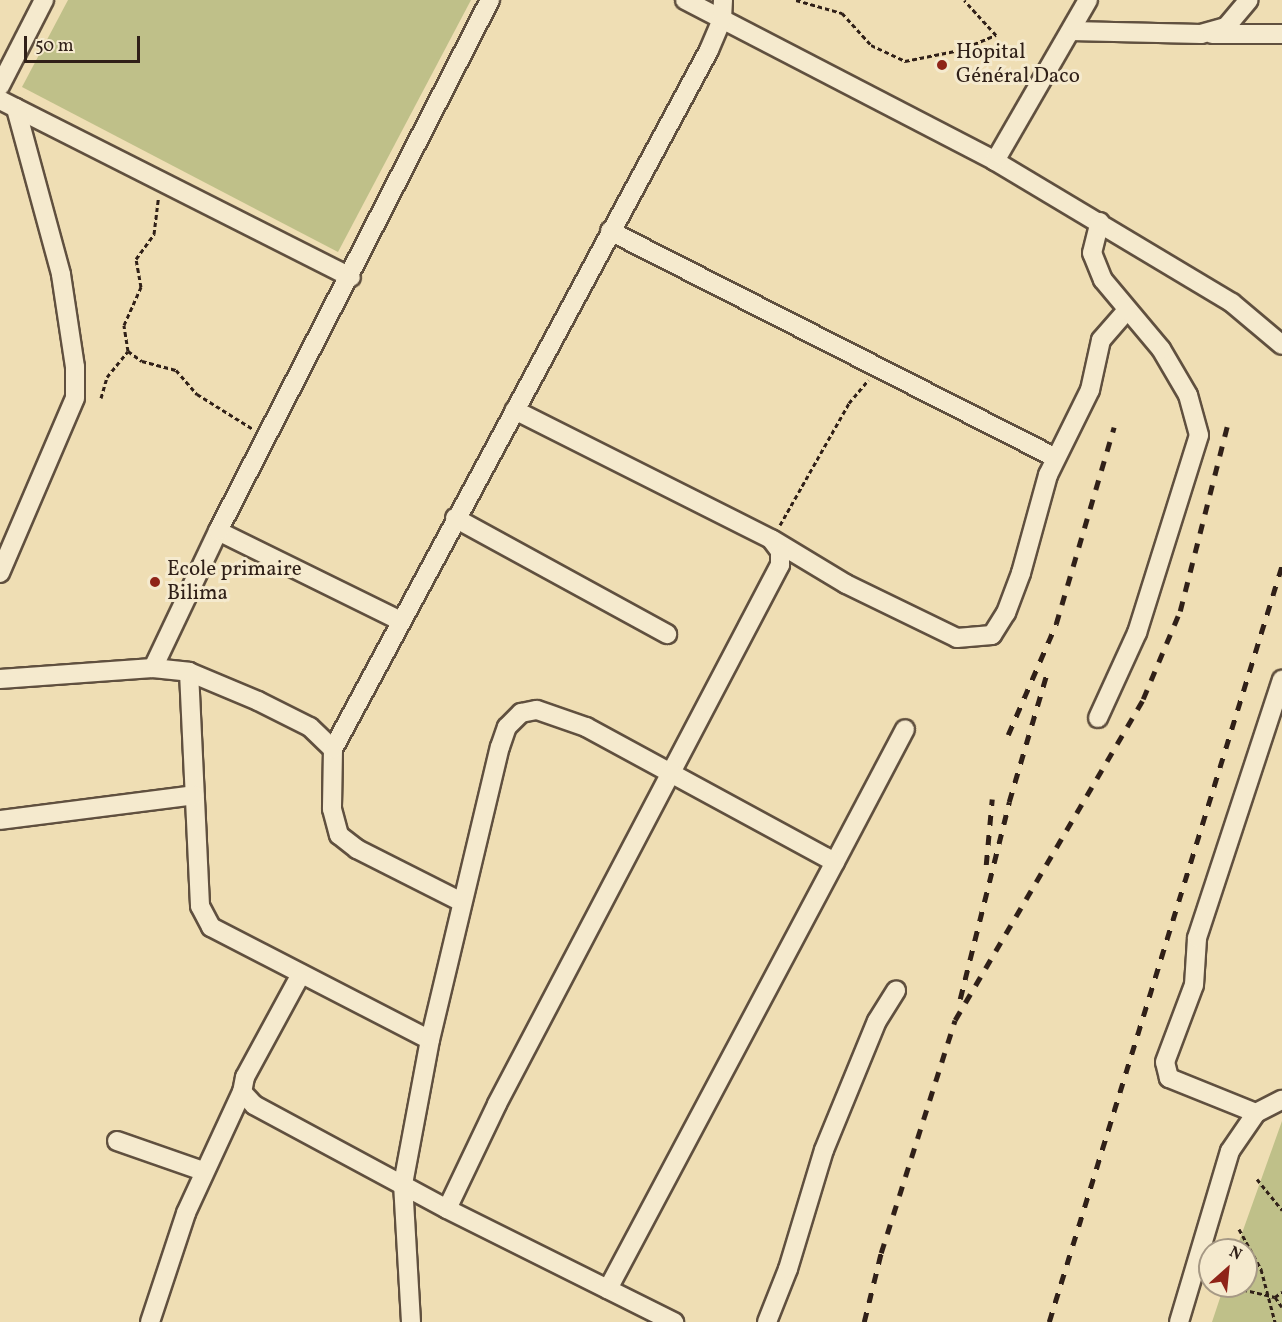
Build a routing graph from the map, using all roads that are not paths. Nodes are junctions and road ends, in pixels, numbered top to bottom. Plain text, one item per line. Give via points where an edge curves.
1 (44, 0) edge
2 (490, 0) edge
3 (685, 0) edge
4 (723, 0) edge
5 (1088, 0) edge
6 (1249, 0) edge
7 (722, 20) junction
8 (1071, 31) junction
9 (1201, 34) junction
10 (1282, 34) edge
11 (0, 86) edge
12 (8, 104) edge
13 (995, 161) junction
14 (1100, 222) junction
15 (610, 231) junction
16 (351, 277) junction
17 (1128, 310) junction
18 (1282, 345) edge
19 (514, 410) junction
20 (1056, 458) junction
21 (455, 518) junction
22 (218, 531) junction
23 (771, 539) junction
24 (0, 573) edge
25 (401, 621) junction
26 (667, 634) dead end
27 (153, 668) junction
28 (189, 672) junction
29 (0, 679) edge
30 (1282, 680) edge
31 (1098, 718) dead end
32 (905, 729) dead end
33 (333, 749) junction
34 (671, 774) junction
35 (194, 795) junction
36 (0, 820) edge
37 (835, 862) junction
38 (460, 901) junction
39 (302, 974) junction
40 (896, 990) dead end
41 (430, 1040) junction
42 (242, 1092) junction
43 (1282, 1100) edge
44 (1256, 1113) junction
45 (117, 1141) dead end
46 (202, 1171) junction
47 (403, 1184) junction
48 (447, 1209) junction
49 (608, 1289) junction
50 (150, 1322) edge
51 (411, 1322) edge
52 (674, 1322) edge
53 (767, 1322) edge
54 (1179, 1322) edge

1 - 11 street
2 - 16 street
3 - 7 street
4 - 7 street
5 - 8 street
6 - 9 street via 1226,27
7 - 13 street
7 - 15 street
8 - 9 street
8 - 13 street
9 - 10 street
12 - 16 street
12 - 24 street via 61,274 75,367 75,398
13 - 14 street
14 - 17 street via 1092,252 1103,280
14 - 18 street via 1232,303
15 - 19 street
15 - 20 street
16 - 22 street
17 - 20 street via 1101,340 1090,390
17 - 31 street via 1161,349 1188,395 1199,435 1137,633
19 - 21 street
19 - 23 street
20 - 23 street via 1040,496 1021,573 1006,613 992,635 957,638 846,584
21 - 25 street
21 - 26 street
22 - 25 street
22 - 27 street
23 - 34 street via 780,551 780,565
25 - 33 street
27 - 28 street
27 - 29 street
28 - 33 street via 310,728
28 - 35 street
30 - 44 street via 1197,938 1194,985 1165,1062 1169,1078
32 - 37 street
33 - 38 street via 332,809 339,835 357,849
34 - 37 street
34 - 38 street via 560,716 537,710 520,713 507,727 500,747
34 - 48 street
35 - 36 street
35 - 39 street via 200,906 211,927
37 - 49 street
38 - 41 street
39 - 41 street
39 - 42 street via 245,1077
40 - 53 street via 877,1021 824,1150 788,1269
41 - 47 street
42 - 46 street
42 - 47 street via 254,1105
43 - 44 street
44 - 54 street via 1230,1151
45 - 46 street
46 - 50 street
47 - 48 street
47 - 51 street
48 - 49 street
49 - 52 street

